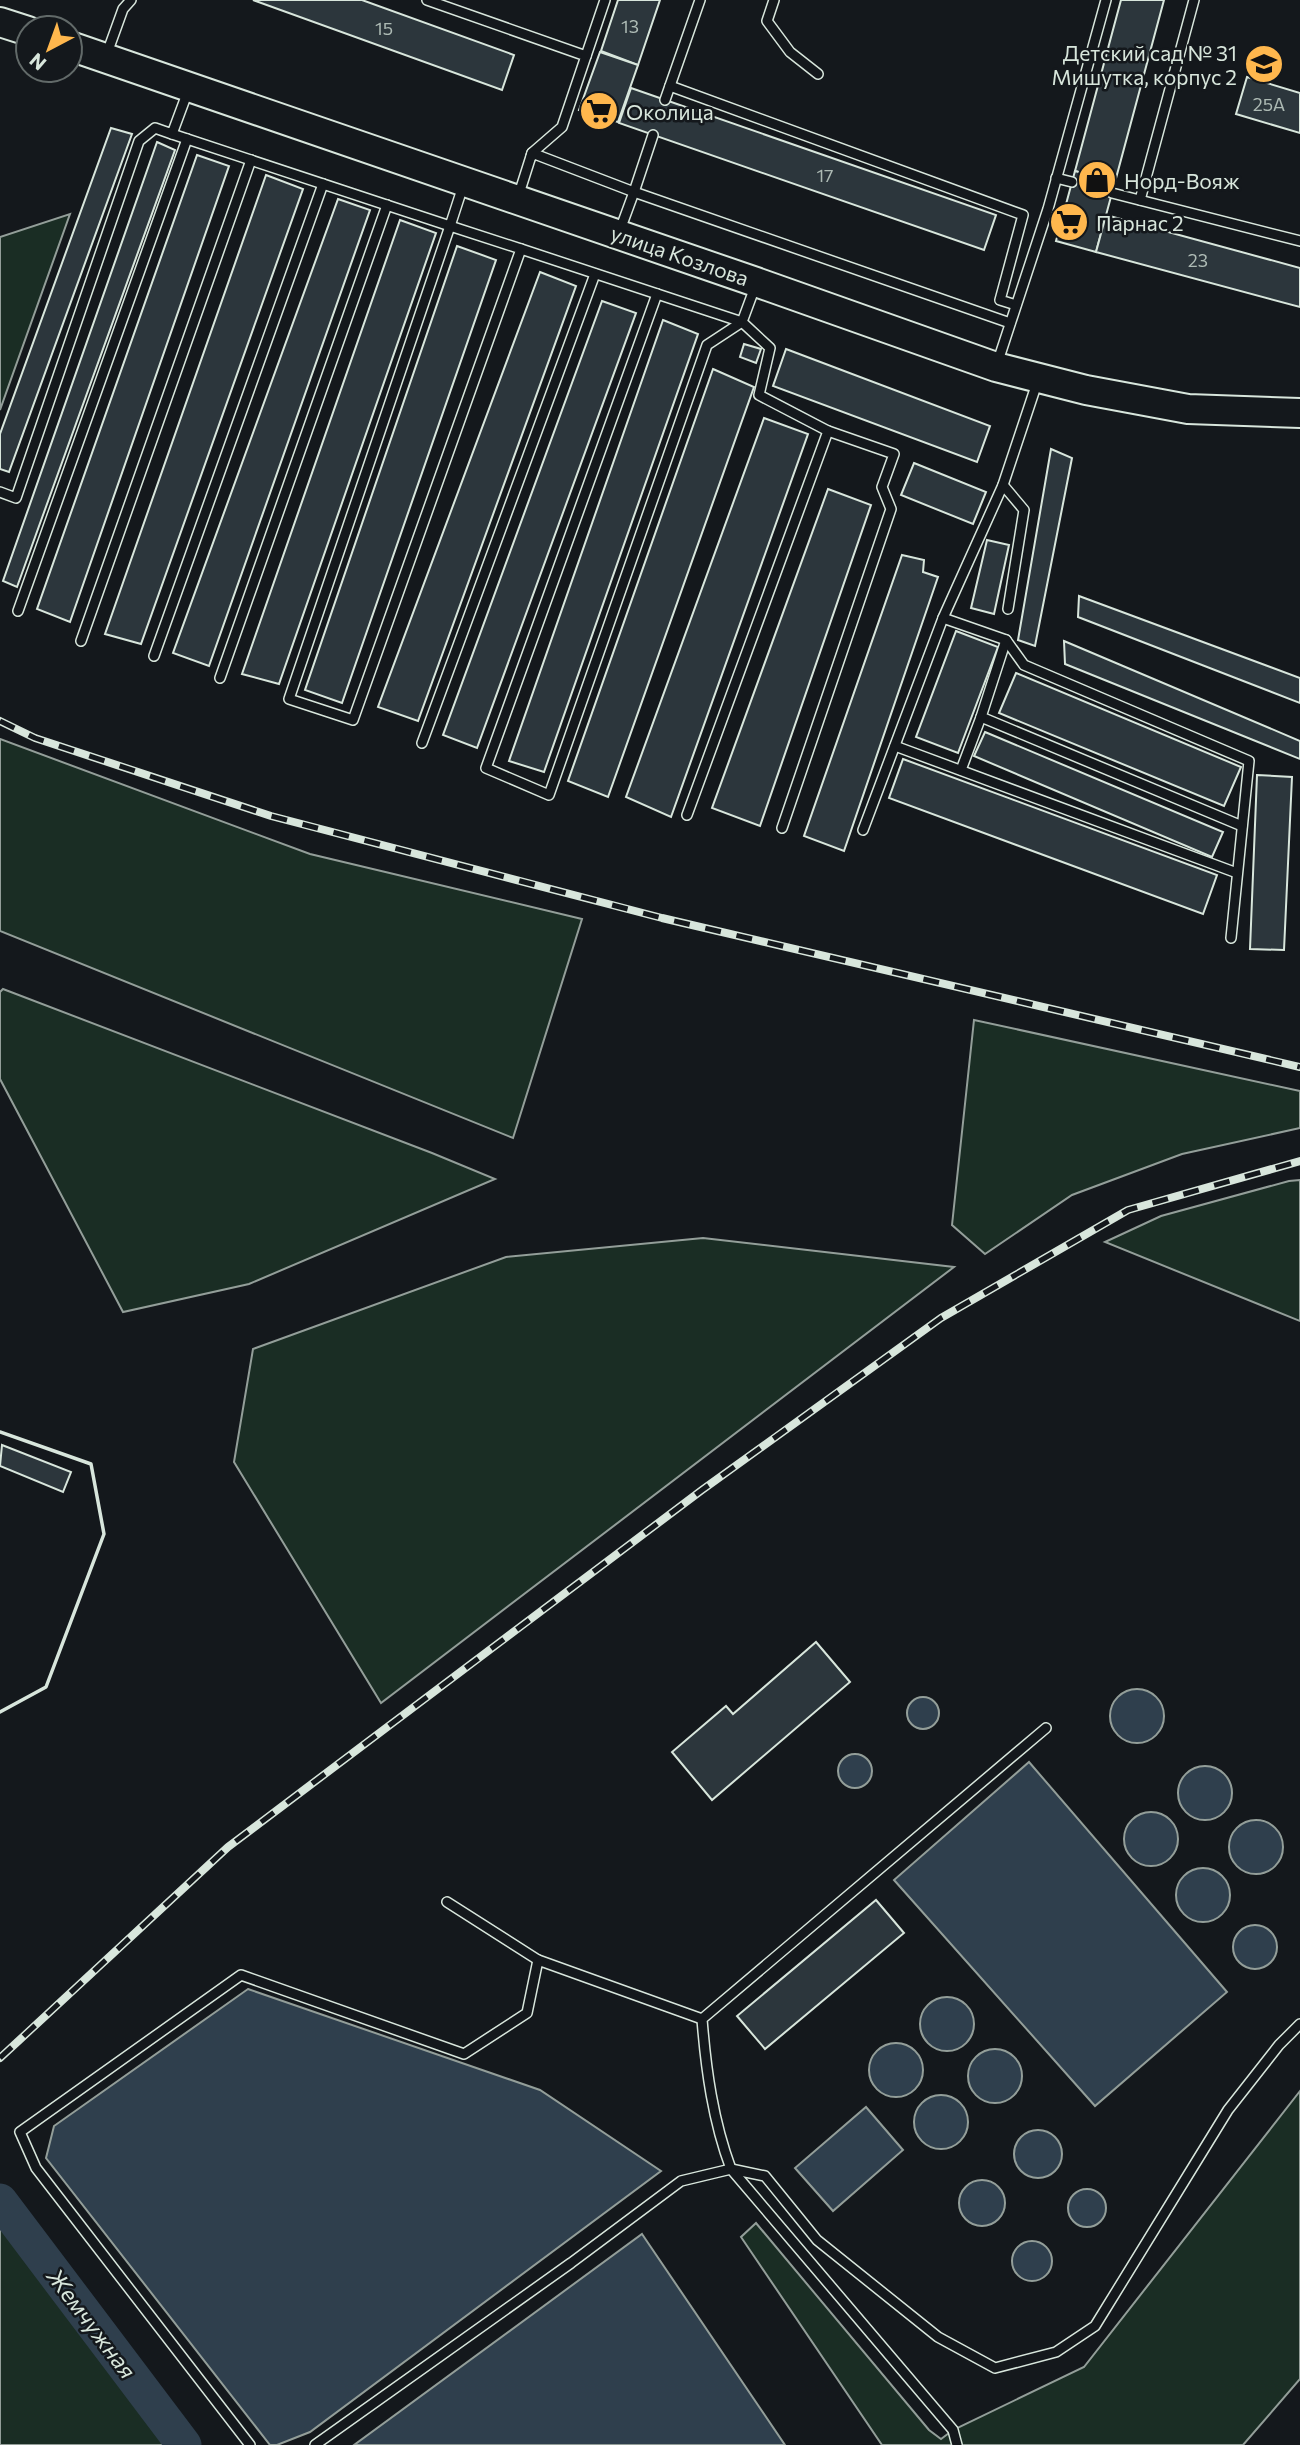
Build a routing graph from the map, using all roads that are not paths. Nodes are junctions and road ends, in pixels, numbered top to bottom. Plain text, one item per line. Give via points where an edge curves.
1 (131, 0) edge
2 (427, 0) edge
3 (605, 0) edge
4 (700, 0) edge
5 (774, 0) edge
6 (1106, 0) edge
7 (1194, 0) edge
8 (84, 51) edge
9 (586, 55) junction
10 (106, 58) junction
11 (818, 74) dead end
12 (670, 86) junction
13 (189, 87) junction
14 (666, 100) dead end
15 (172, 134) junction
16 (653, 135) dead end
17 (187, 139) junction
18 (532, 153) junction
19 (251, 160) junction
20 (1056, 178) junction
21 (464, 181) junction
22 (1072, 182) dead end
23 (323, 184) junction
24 (634, 192) junction
25 (1112, 193) dead end
26 (518, 199) junction
27 (1140, 200) junction
28 (387, 205) junction
29 (450, 226) junction
30 (619, 234) junction
31 (1300, 241) edge
32 (521, 249) junction
33 (595, 274) junction
34 (756, 282) junction
35 (657, 294) junction
36 (1016, 305) junction
37 (742, 322) junction
38 (1010, 323) junction
39 (996, 367) junction
40 (1039, 378) junction
41 (1300, 413) edge
42 (828, 431) junction
43 (1003, 485) junction
44 (0, 492) edge
45 (1008, 609) dead end
46 (18, 611) dead end
47 (943, 618) junction
48 (1006, 640) junction
49 (81, 641) dead end
50 (154, 656) dead end
51 (220, 678) dead end
52 (981, 717) junction
53 (422, 743) dead end
54 (895, 746) junction
55 (961, 770) junction
56 (687, 815) dead end
57 (1242, 826) junction
58 (782, 828) dead end
59 (863, 830) dead end
60 (1237, 873) junction
61 (1231, 938) dead end
62 (1046, 1728) dead end
63 (447, 1902) dead end
64 (538, 1960) junction
65 (702, 2019) junction
66 (1300, 2024) edge
67 (732, 2169) junction
68 (250, 2445) edge
69 (315, 2445) edge
70 (957, 2445) edge

1 - 10 lane via 123,9
2 - 9 lane
3 - 9 lane
4 - 12 lane
5 - 11 lane via 767,21 790,52
6 - 20 lane
7 - 27 lane
8 - 10 main road, улица Козлова
9 - 18 lane via 562,127
10 - 13 main road, улица Козлова
12 - 14 lane
12 - 36 lane via 1024,215 1000,300
13 - 15 lane
13 - 21 main road, улица Козлова
15 - 17 lane
15 - 44 lane via 155,128 139,141 16,498
16 - 24 lane
17 - 19 lane
17 - 46 lane
18 - 24 lane
18 - 26 lane
19 - 23 lane
19 - 49 lane
20 - 22 lane
20 - 36 lane
21 - 26 main road, улица Козлова
21 - 29 lane
23 - 28 lane
23 - 50 lane
24 - 30 lane
24 - 38 lane
25 - 27 lane
26 - 30 main road, улица Козлова
27 - 31 lane
28 - 29 lane
28 - 51 lane
29 - 32 lane
29 - 32 lane via 289,699 353,720
30 - 34 main road, улица Козлова
32 - 33 lane
33 - 35 lane
33 - 53 lane
34 - 37 lane
34 - 39 main road, улица Козлова
35 - 37 lane
35 - 37 lane via 486,768 549,795 707,345
36 - 38 lane
37 - 42 lane via 770,348 759,395
38 - 39 lane
39 - 40 main road, улица Козлова
40 - 41 main road, улица Козлова via 1188,409
40 - 43 lane
42 - 56 lane
42 - 58 lane via 894,454 882,487 891,509
43 - 45 lane via 1024,510
43 - 47 lane
47 - 48 lane
47 - 54 lane
48 - 52 lane
48 - 57 lane via 1024,664 1249,761
52 - 55 lane
52 - 57 lane
54 - 55 lane
54 - 59 lane
55 - 60 lane
57 - 60 lane
60 - 61 lane
62 - 65 lane
63 - 64 lane
64 - 65 lane
64 - 68 lane via 527,2013 464,2054 242,1975 20,2132 36,2168
65 - 67 lane via 706,2071
66 - 67 lane via 1228,2110 1096,2326 1056,2352 995,2368 938,2337 817,2240 765,2176
67 - 69 lane via 681,2181
67 - 70 lane via 953,2430

